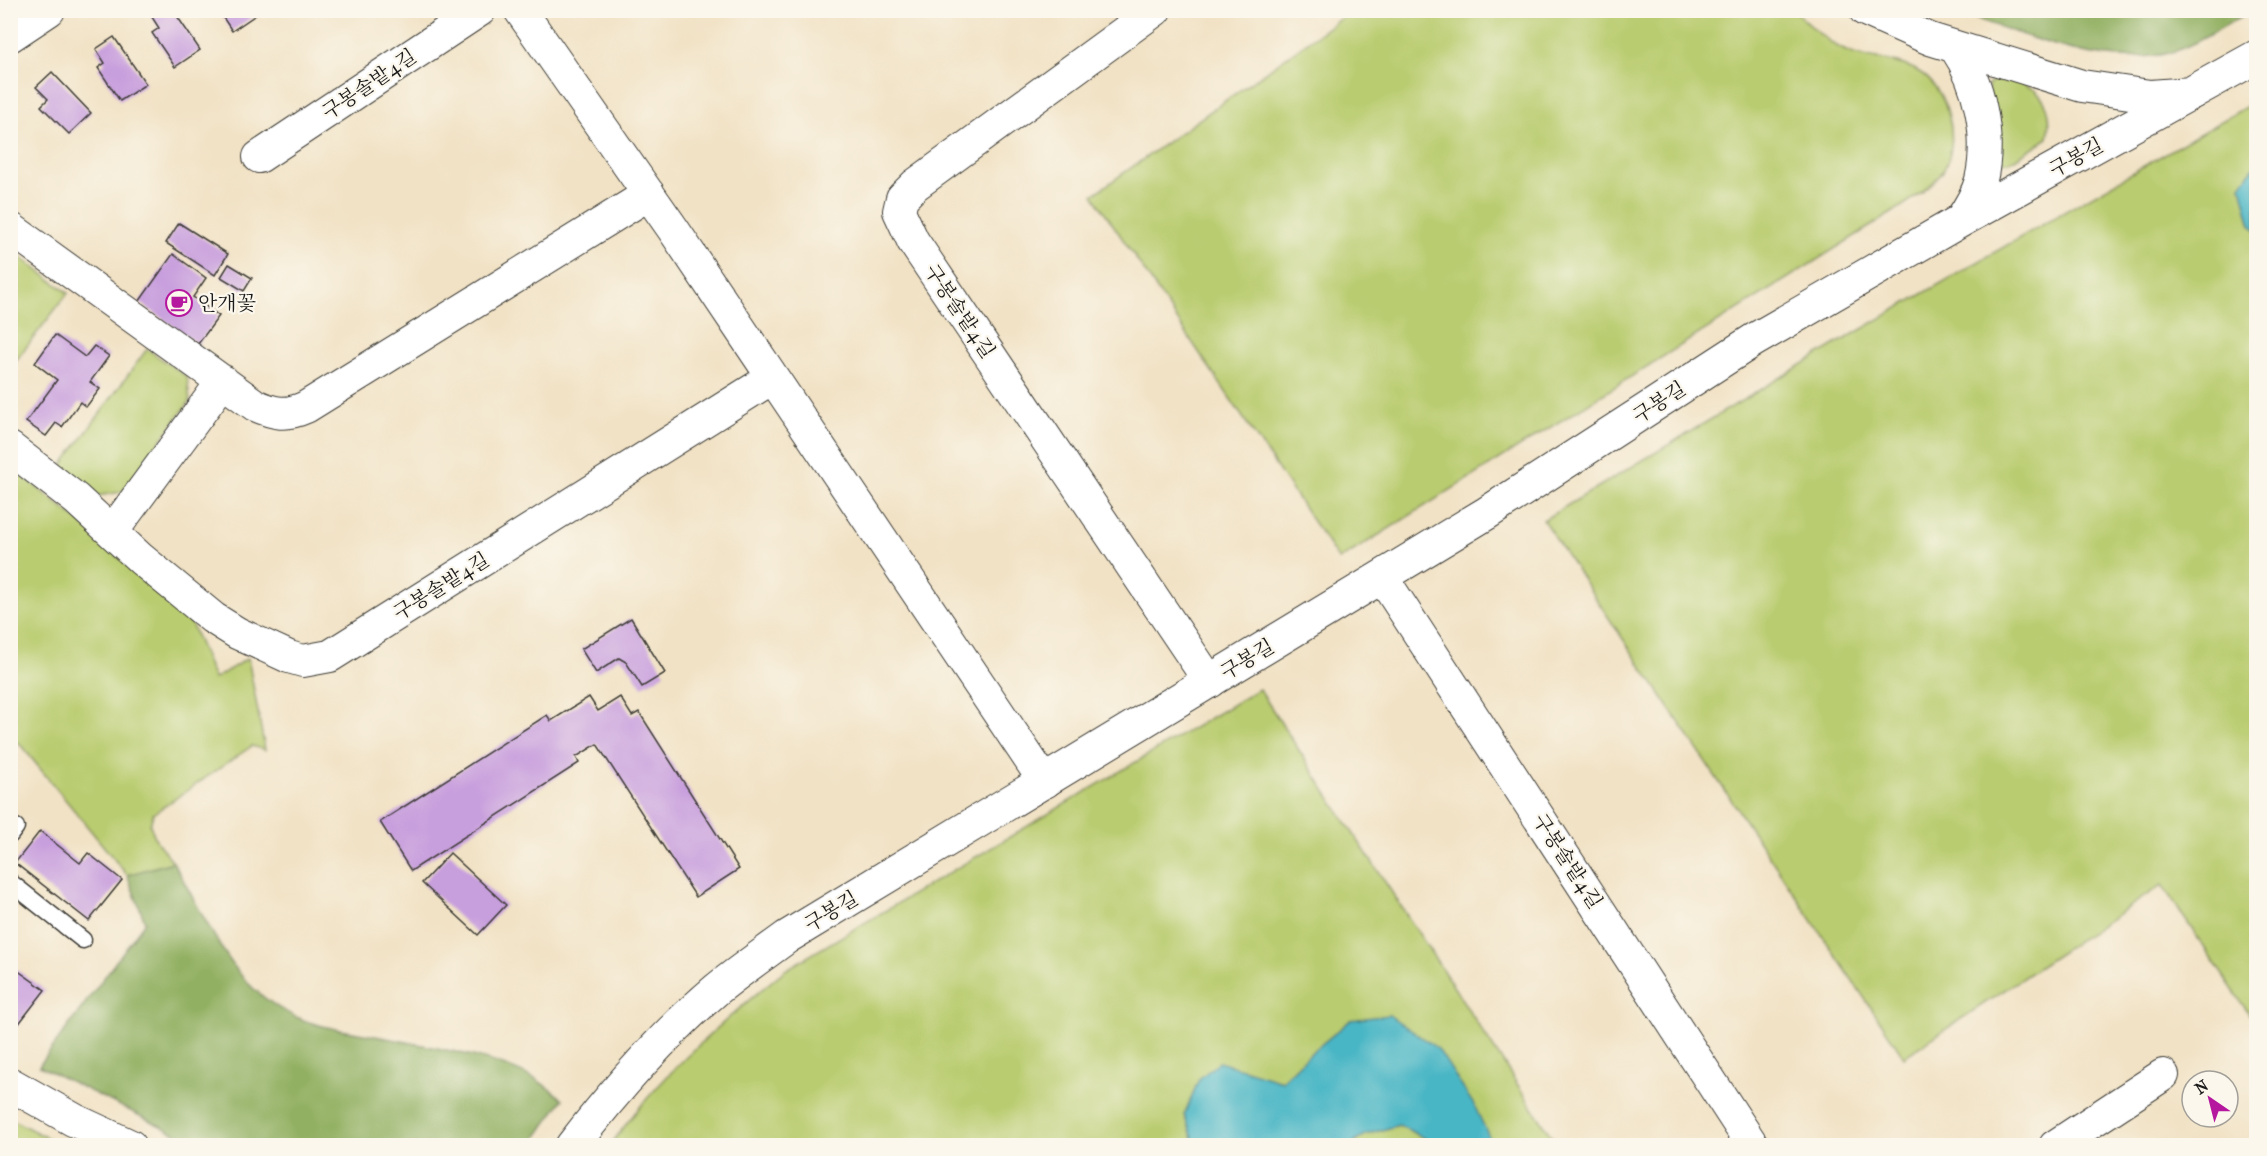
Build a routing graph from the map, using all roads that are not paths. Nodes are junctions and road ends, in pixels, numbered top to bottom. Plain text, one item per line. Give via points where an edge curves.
1 (49, 10) edge
2 (480, 10) edge
3 (520, 10) edge
4 (1155, 10) edge
5 (1865, 10) edge
6 (10, 36) edge
7 (1955, 47) junction
8 (2256, 57) edge
9 (2192, 93) junction
10 (258, 157) dead end
11 (649, 194) junction
12 (1960, 221) junction
13 (10, 228) edge
14 (772, 378) junction
15 (223, 381) junction
16 (10, 448) edge
17 (112, 532) junction
18 (1382, 577) junction
19 (1209, 682) junction
20 (1045, 782) junction
21 (10, 882) edge
22 (83, 939) dead end
23 (2163, 1075) dead end
24 (10, 1084) edge
25 (130, 1146) edge
26 (572, 1146) edge
27 (1753, 1146) edge
28 (2055, 1146) edge

1 - 6 street
2 - 10 street, 구봉솔밭4길
3 - 11 street
4 - 19 street, 구봉솔밭4길 via 915,186 902,198 899,211 913,241
5 - 7 street, 구봉길
7 - 9 street, 구봉길 via 2112,92 2150,96
7 - 12 street, 구봉길 via 1976,91 1984,139 1981,181
8 - 9 street, 구봉길
9 - 12 street, 구봉길
11 - 14 street
11 - 15 street via 290,414 274,414 255,405
12 - 18 street, 구봉길 via 1754,340
13 - 15 street
14 - 17 street, 구봉솔밭4길 via 330,656 315,660 289,657 213,618
14 - 20 street
15 - 17 street
16 - 17 street, 구봉솔밭4길
18 - 19 street, 구봉길
18 - 27 street, 구봉솔밭4길
19 - 20 street, 구봉길
20 - 26 street, 구봉길 via 787,937 718,988 614,1090
21 - 22 lane
23 - 28 street
24 - 25 street

